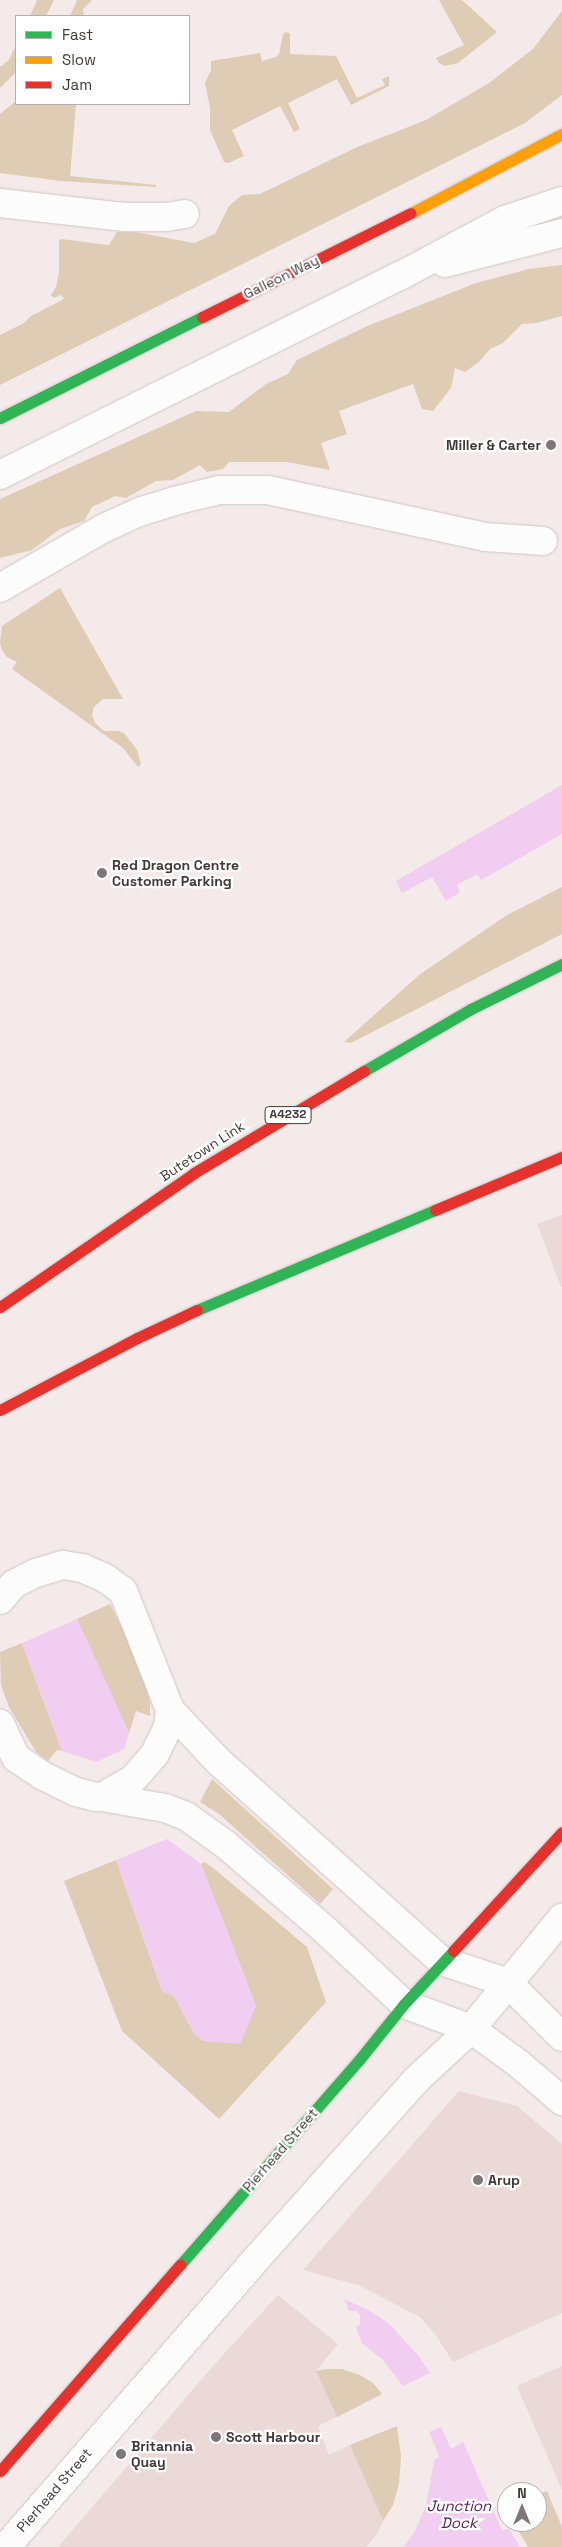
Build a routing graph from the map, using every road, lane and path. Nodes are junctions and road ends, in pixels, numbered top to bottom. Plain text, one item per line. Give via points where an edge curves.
1 (562, 134) edge
2 (562, 200) edge
3 (0, 203) edge
4 (185, 214) dead end
5 (562, 233) edge
6 (402, 275) junction
7 (0, 418) edge
8 (0, 475) edge
9 (543, 541) dead end
10 (0, 588) edge
11 (562, 964) edge
12 (562, 1156) edge
13 (0, 1307) edge
14 (0, 1410) edge
15 (0, 1600) edge
16 (170, 1710) junction
17 (0, 1723) edge
18 (102, 1797) junction
19 (562, 1832) edge
20 (562, 1918) edge
21 (442, 1961) junction
22 (508, 1983) junction
23 (404, 2004) junction
24 (470, 2029) junction
25 (562, 2037) edge
26 (562, 2102) edge
27 (0, 2471) edge
28 (6, 2547) edge

1 - 7 street, Galleon Way
2 - 6 street via 505,220
3 - 4 street via 125,217
5 - 6 street
6 - 8 street
9 - 10 street via 485,537 268,490 219,490 174,500 109,525
11 - 13 street, Butetown Link / A4232 via 470,1009 271,1125 194,1173
12 - 14 street via 211,1303
15 - 16 street via 14,1584 63,1565 82,1568 105,1578 123,1591
16 - 18 street via 168,1727 155,1754 133,1779
16 - 21 street via 218,1761
17 - 18 street via 16,1758 76,1792
18 - 23 street via 165,1808 186,1816 225,1844 312,1919
19 - 21 street, Pierhead Street
20 - 22 street, Pierhead Street
21 - 22 street
21 - 23 street, Pierhead Street
22 - 24 street, Pierhead Street
22 - 25 street
23 - 24 street
23 - 27 street, Pierhead Street via 360,2060
24 - 26 street via 519,2064
24 - 28 street, Pierhead Street via 416,2080

